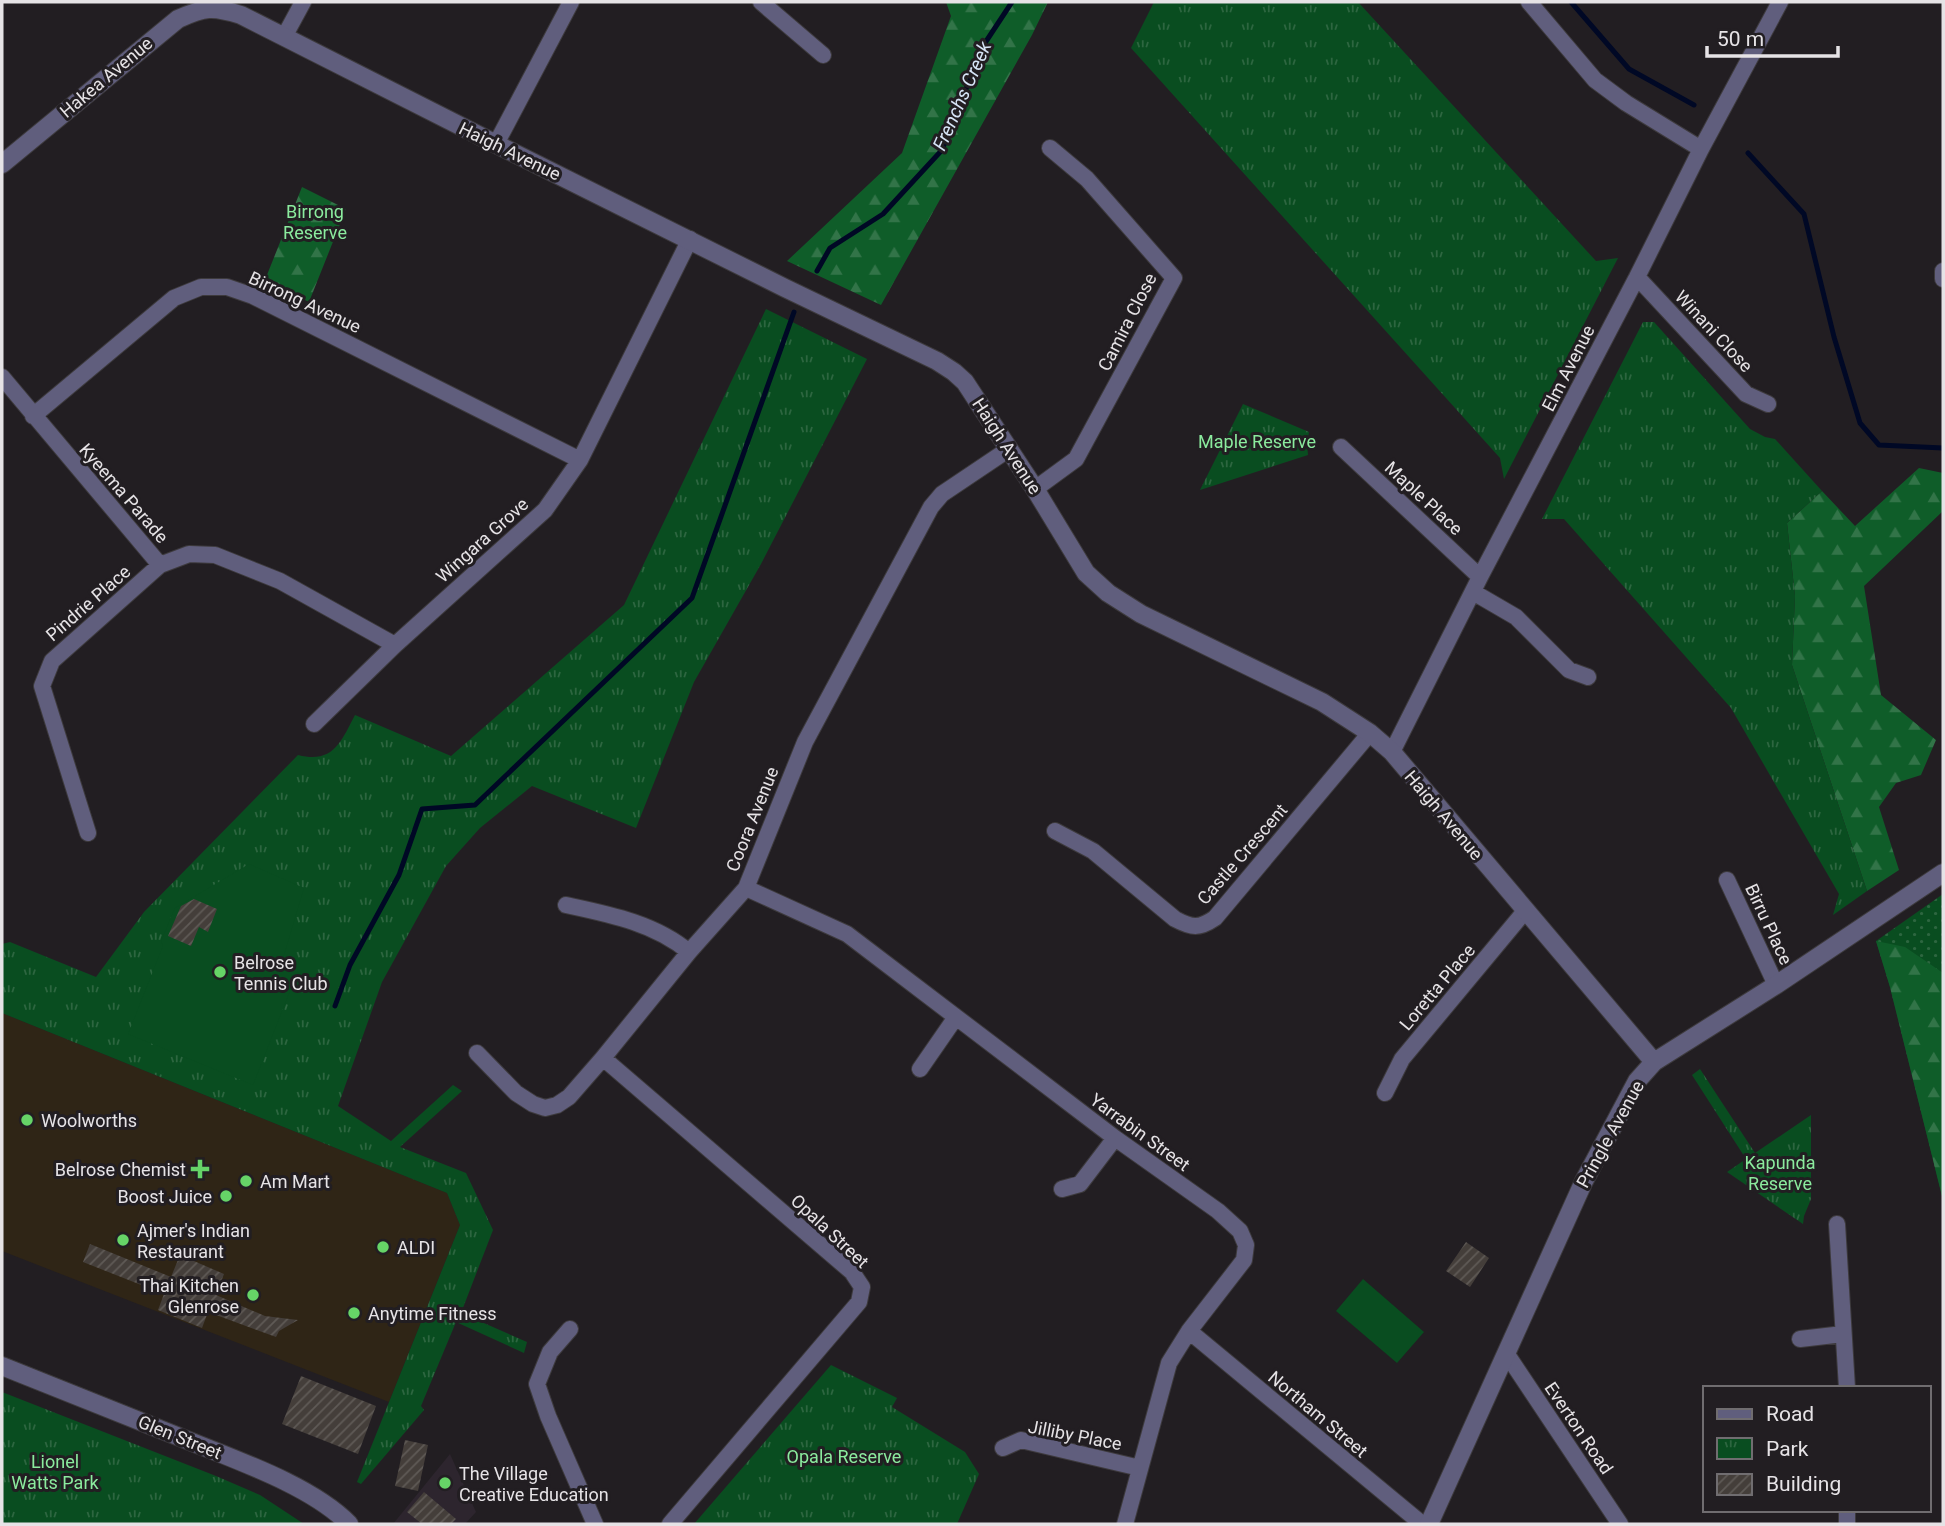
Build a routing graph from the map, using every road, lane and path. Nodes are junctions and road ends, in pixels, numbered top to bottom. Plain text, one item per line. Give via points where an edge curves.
1 (303, 2) edge
2 (571, 2) edge
3 (761, 2) edge
4 (1529, 2) edge
5 (1780, 2) edge
6 (189, 8) edge
7 (219, 8) joint
8 (284, 37) junction
9 (823, 55) dead end
10 (496, 144) junction
11 (1050, 148) dead end
12 (1701, 149) junction
13 (2, 164) edge
14 (690, 239) junction
15 (1943, 271) edge
16 (1637, 277) junction
17 (1943, 279) edge
18 (2, 377) edge
19 (1768, 404) dead end
20 (33, 416) junction
21 (1341, 447) dead end
22 (1009, 449) junction
23 (580, 460) junction
24 (1035, 489) junction
25 (160, 565) junction
26 (1477, 584) junction
27 (395, 645) junction
28 (1588, 677) dead end
29 (314, 724) dead end
30 (1370, 733) junction
31 (1392, 752) junction
32 (1055, 831) dead end
33 (88, 833) dead end
34 (1943, 873) edge
35 (1727, 880) dead end
36 (746, 888) junction
37 (566, 905) dead end
38 (1525, 911) junction
39 (689, 952) junction
40 (1776, 985) junction
41 (956, 1017) junction
42 (477, 1053) dead end
43 (603, 1058) junction
44 (1654, 1062) junction
45 (920, 1069) dead end
46 (1385, 1093) dead end
47 (1115, 1138) junction
48 (1062, 1189) dead end
49 (1837, 1224) dead end
50 (570, 1329) dead end
51 (1189, 1331) junction
52 (1843, 1334) junction
53 (1800, 1339) dead end
54 (1506, 1353) junction
55 (2, 1366) edge
56 (1847, 1386) edge
57 (1003, 1448) dead end
58 (1140, 1468) junction
59 (349, 1524) edge
60 (595, 1524) edge
61 (670, 1524) edge
62 (1125, 1524) edge
63 (1422, 1524) edge
64 (1429, 1524) edge
65 (1620, 1524) edge

1 - 8 street
2 - 10 street
3 - 9 street
4 - 12 street via 1595,80
5 - 12 street, Elm Avenue
6 - 7 street, Hakea Avenue
6 - 13 street, Hakea Avenue
7 - 8 street, Haigh Avenue
8 - 10 street, Haigh Avenue
10 - 14 street, Haigh Avenue
11 - 24 street, Camira Close via 1087,179 1174,278 1076,459
12 - 16 street, Elm Avenue
14 - 22 street, Haigh Avenue via 954,372
14 - 23 street, Wingara Grove
15 - 17 street
16 - 19 street, Winani Close via 1746,394
16 - 26 street, Elm Avenue
18 - 20 street, Kyeema Parade
20 - 23 street, Birrong Avenue via 174,298 201,287 227,287
20 - 25 street, Kyeema Parade
21 - 26 street, Maple Place
22 - 24 street, Haigh Avenue
22 - 36 street, Coora Avenue via 931,507 805,742
23 - 27 street, Wingara Grove via 545,509
24 - 30 street, Haigh Avenue via 1086,573 1108,593 1141,614 1322,702
25 - 27 street, Kyeema Parade via 189,554 215,555 280,581
25 - 33 street, Pindrie Place via 52,661 42,686
26 - 28 street, Maple Place via 1569,670
26 - 31 street, Elm Avenue
27 - 29 street, Wingara Grove
30 - 31 street, Haigh Avenue
30 - 32 street, Castle Crescent via 1205,925 1189,926 1175,919 1093,851
31 - 38 street, Haigh Avenue
34 - 40 street, Pringle Avenue
35 - 40 street, Birru Place
36 - 39 street, Coora Avenue
36 - 41 street, Yarrabin Street via 847,934
37 - 39 street via 625,918 676,941
38 - 44 street, Haigh Avenue
38 - 46 street, Loretta Place via 1402,1059
39 - 43 street, Coora Avenue
40 - 44 street, Pringle Avenue
41 - 45 street
41 - 47 street, Yarrabin Street
42 - 43 street, Coora Avenue via 516,1094 545,1108 569,1097
43 - 61 street, Opala Street via 852,1272 862,1287 859,1302
44 - 54 street, Pringle Avenue via 1637,1081 1584,1181
47 - 48 street via 1080,1184
47 - 51 street, Yarrabin Street via 1218,1211 1240,1231 1246,1245 1244,1260
49 - 52 street
50 - 60 street via 550,1352 537,1384
51 - 58 street, Yarrabin Street via 1169,1363
51 - 63 street, Northam Street
52 - 53 street
52 - 56 street
54 - 64 street, Pringle Avenue
54 - 65 street, Everton Road
55 - 59 street, Glen Street via 283,1481
57 - 58 street, Jilliby Place via 1021,1440
58 - 62 street, Yarrabin Street

